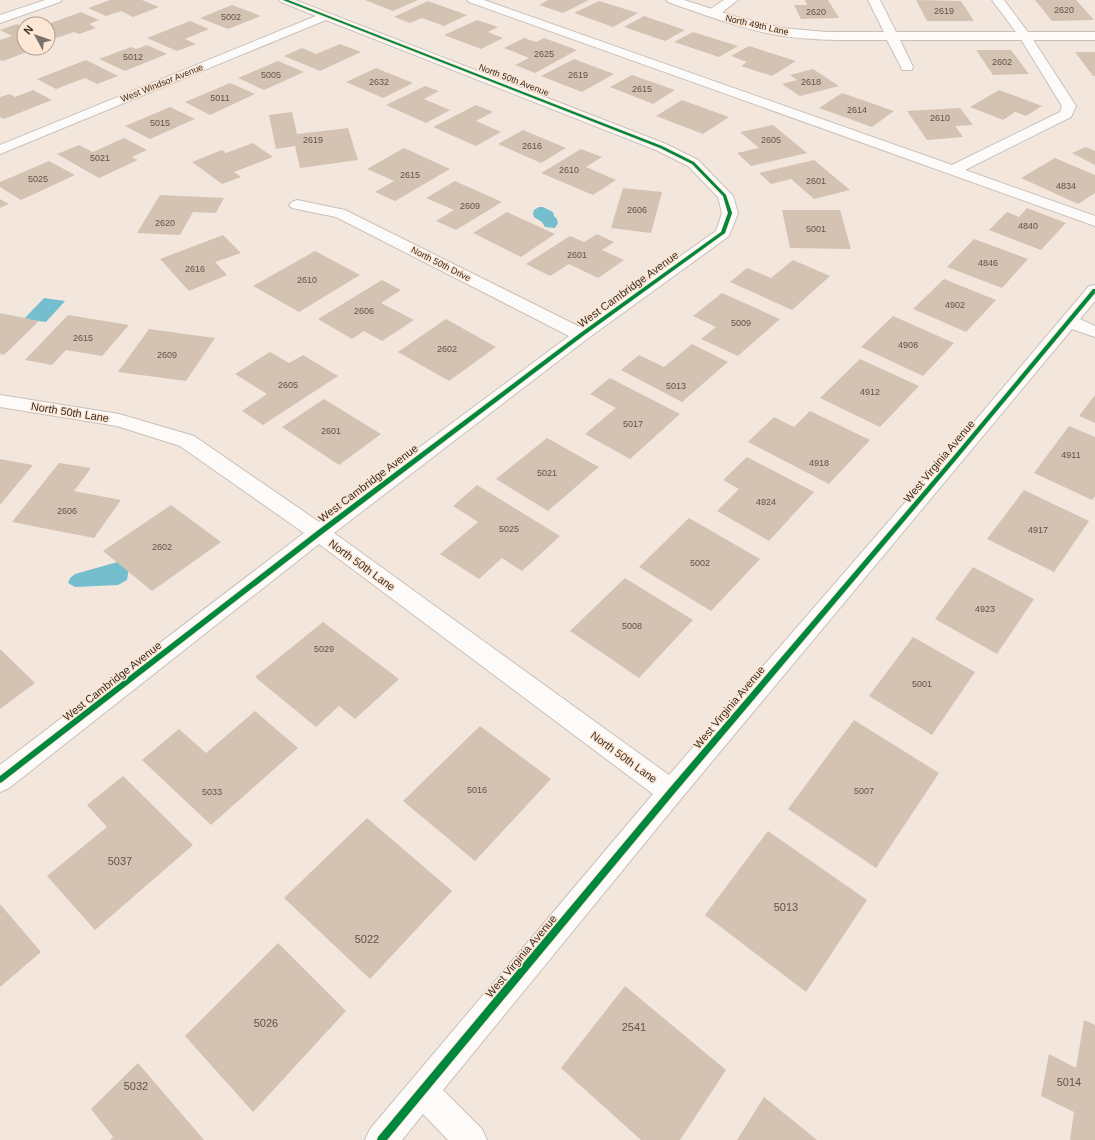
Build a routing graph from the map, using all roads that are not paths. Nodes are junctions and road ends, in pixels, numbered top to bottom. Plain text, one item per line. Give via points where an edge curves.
1 (56, 0) edge
2 (285, 0) edge
3 (474, 0) edge
4 (672, 0) edge
5 (732, 0) edge
6 (874, 0) edge
7 (998, 0) edge
8 (713, 13) junction
9 (324, 16) junction
10 (0, 19) edge
11 (1024, 35) junction
12 (892, 36) junction
13 (1095, 36) edge
14 (907, 67) dead end
15 (0, 150) edge
16 (954, 170) junction
17 (725, 196) joint
18 (297, 206) dead end
19 (1095, 221) edge
20 (1095, 290) edge
21 (1069, 321) junction
22 (1095, 332) edge
23 (581, 335) junction
24 (0, 401) edge
25 (319, 533) junction
26 (0, 780) edge
27 (671, 792) junction
28 (422, 1091) junction
29 (381, 1140) edge
30 (471, 1140) edge

1 - 10 street
2 - 9 street, North 50th Avenue
3 - 16 street
4 - 8 street, North 49th Lane
5 - 8 street
6 - 12 street
7 - 11 street
8 - 12 street, North 49th Lane via 782,32 826,36
9 - 15 street, West Windsor Avenue
9 - 17 street, North 50th Avenue via 661,147 693,163
11 - 12 street, North 49th Lane
11 - 13 street, North 49th Lane
11 - 16 street via 1069,106 1066,114
12 - 14 street
16 - 19 street
17 - 23 street, West Cambridge Avenue via 730,213 723,233
18 - 23 street, North 50th Drive via 340,213
20 - 21 street, West Virginia Avenue
21 - 22 street
21 - 27 street, West Virginia Avenue
23 - 25 street, West Cambridge Avenue
24 - 25 street, North 50th Lane via 119,420 187,441
25 - 26 street, West Cambridge Avenue
25 - 27 street, North 50th Lane
27 - 28 street, West Virginia Avenue
28 - 29 street, West Virginia Avenue
28 - 30 street

